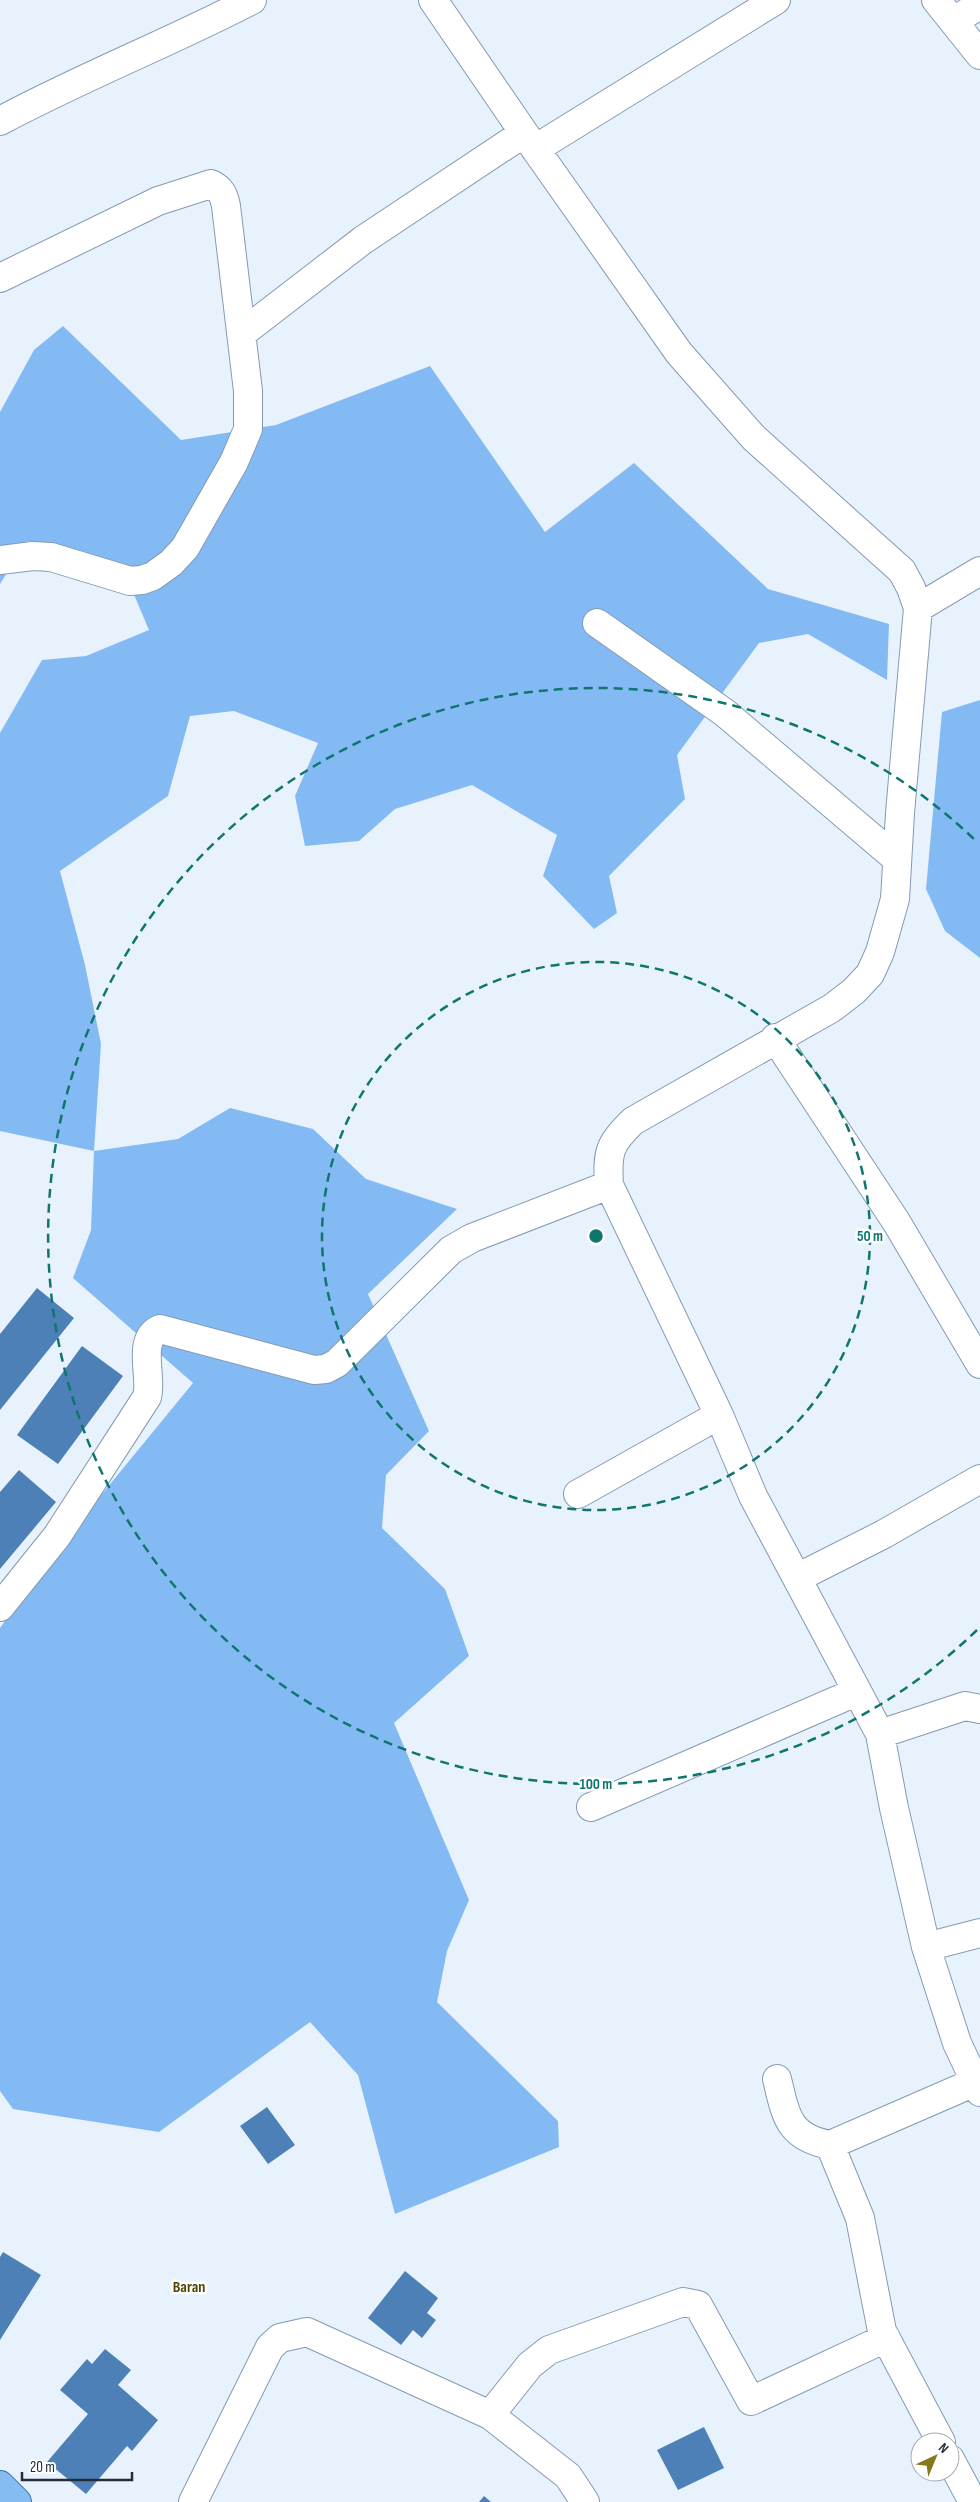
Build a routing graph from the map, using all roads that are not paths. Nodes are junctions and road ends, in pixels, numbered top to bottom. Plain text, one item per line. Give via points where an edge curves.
1 (252, 0) edge
2 (434, 0) edge
3 (776, 0) edge
4 (936, 0) edge
5 (980, 5) edge
6 (953, 21) junction
7 (980, 55) edge
8 (0, 121) edge
9 (529, 141) junction
10 (0, 278) edge
11 (241, 334) junction
12 (0, 560) edge
13 (980, 571) edge
14 (918, 608) junction
15 (597, 623) dead end
16 (897, 860) junction
17 (775, 1038) junction
18 (609, 1185) junction
19 (980, 1364) edge
20 (719, 1415) junction
21 (980, 1480) edge
22 (578, 1494) dead end
23 (797, 1578) junction
24 (0, 1607) edge
25 (856, 1692) junction
26 (980, 1709) edge
27 (880, 1734) junction
28 (591, 1807) dead end
29 (980, 1933) edge
30 (926, 1947) junction
31 (777, 2079) dead end
32 (978, 2087) edge
33 (830, 2145) junction
34 (886, 2338) junction
35 (490, 2415) junction
36 (936, 2432) edge
37 (960, 2477) edge
38 (0, 2485) edge
39 (17, 2502) edge
40 (193, 2502) edge
41 (585, 2502) edge
42 (973, 2502) edge

1 - 8 street
2 - 9 street
3 - 9 street
4 - 6 street
5 - 6 street
6 - 7 street
9 - 11 street via 363,240
9 - 14 street via 679,352 754,438 902,570
10 - 11 street via 158,201 211,184 224,194
11 - 12 street via 248,391 248,429 234,462 185,548 170,563 153,576 130,581 51,557
13 - 14 street
14 - 16 street
15 - 16 street via 725,714
16 - 17 street via 895,899 888,928 870,974 832,1008
17 - 18 street via 633,1121 612,1145 608,1164
17 - 19 street via 897,1223
18 - 20 street
18 - 24 street via 472,1238 451,1250 336,1363 326,1369 314,1370 160,1329 156,1331 148,1343 150,1388 147,1397 56,1536
20 - 22 street
20 - 23 street via 753,1496
21 - 23 street
23 - 25 street
25 - 27 street
25 - 28 street
26 - 27 street via 965,1706
27 - 30 street
29 - 30 street
30 - 32 street via 956,2043
31 - 33 street via 785,2114 792,2128 808,2139
32 - 33 street
33 - 34 street via 860,2218 877,2312
34 - 35 street via 751,2401 698,2305 683,2302 549,2350 530,2365
34 - 36 street
35 - 40 street via 307,2332 292,2334 280,2338 270,2347
35 - 41 street via 568,2476
37 - 42 street
38 - 39 main road

